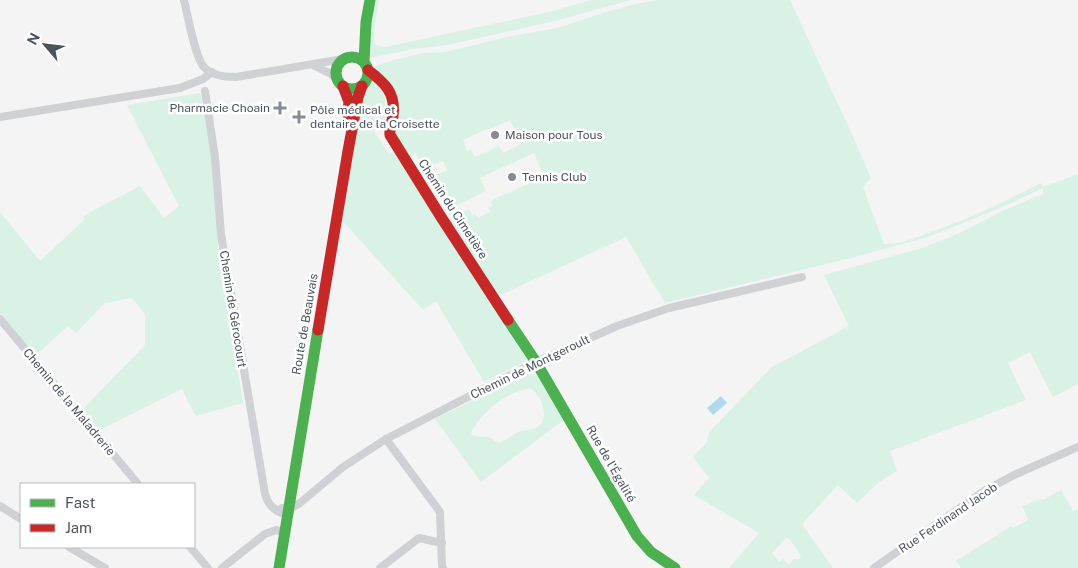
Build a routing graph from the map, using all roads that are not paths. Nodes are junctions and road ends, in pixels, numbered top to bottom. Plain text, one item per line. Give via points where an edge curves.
1 (184, 0) edge
2 (370, 0) edge
3 (366, 22) junction
4 (344, 59) junction
5 (313, 65) junction
6 (366, 66) junction
7 (212, 72) junction
8 (340, 83) junction
9 (362, 86) junction
10 (205, 91) dead end
11 (0, 117) edge
12 (802, 277) dead end
13 (0, 319) edge
14 (536, 362) junction
15 (386, 439) junction
16 (1078, 447) edge
17 (137, 483) edge
18 (0, 506) edge
19 (285, 511) junction
20 (20, 518) edge
21 (281, 532) junction
22 (442, 543) junction
23 (71, 548) edge
24 (191, 548) edge
25 (105, 568) edge
26 (208, 568) edge
27 (222, 568) edge
28 (278, 568) edge
29 (380, 568) edge
30 (443, 568) edge
31 (675, 568) edge
32 (874, 568) edge

1 - 7 street via 197,51 203,66
2 - 3 main road
3 - 4 main road via 361,38
3 - 6 main road
4 - 5 street
4 - 6 main road via 357,58
4 - 8 main road via 336,68
5 - 7 street via 236,77
5 - 8 street
6 - 9 main road via 367,79
6 - 14 main road, Chemin du Cimetière via 384,82 394,101 390,135
7 - 11 street via 180,88
8 - 9 main road via 351,89
8 - 19 main road, Route de Beauvais via 349,102 348,116
9 - 19 main road, Route de Beauvais
10 - 19 street, Chemin de Gérocourt via 215,157 220,234 265,494 267,501
12 - 14 street, Chemin de Montgeroult via 652,313
13 - 17 street, Chemin de la Maladrerie
14 - 15 street, Chemin de Montgeroult
14 - 31 main road, Rue de l'Égalité via 640,542
15 - 19 street, Chemin de Montgeroult via 343,466 300,503
15 - 22 street via 440,512
16 - 32 street, Rue Ferdinand Jacob via 984,491
18 - 20 street
19 - 21 main road, Route de Beauvais
21 - 27 street via 276,530 264,534
21 - 28 main road, Route de Beauvais
22 - 29 street via 419,538
22 - 30 street
23 - 25 street
24 - 26 street

